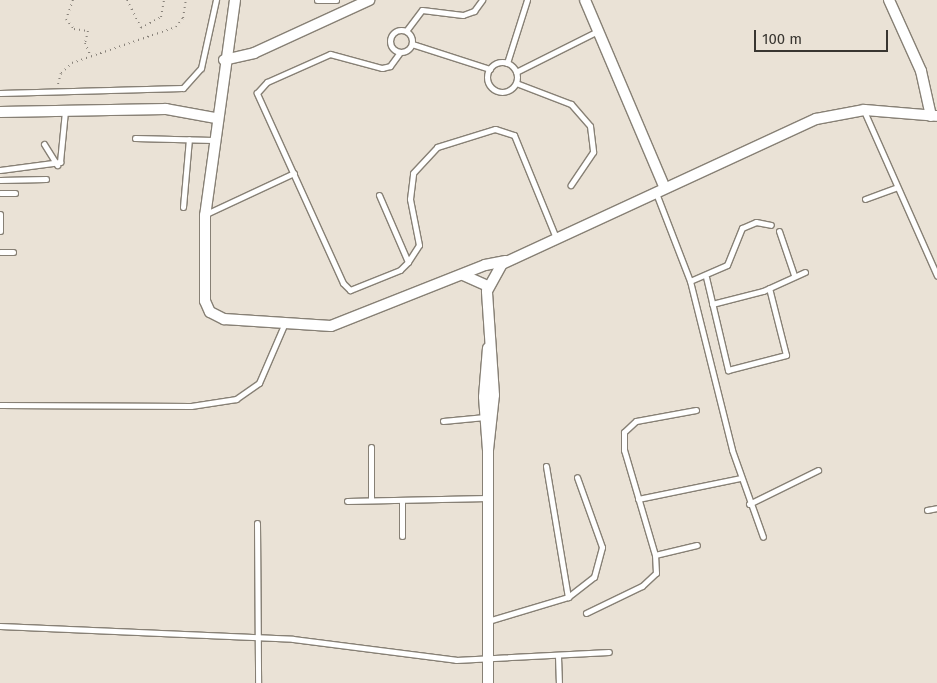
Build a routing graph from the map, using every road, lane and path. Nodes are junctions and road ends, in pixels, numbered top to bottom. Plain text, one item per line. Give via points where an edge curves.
1 (73, 0) edge
2 (127, 0) edge
3 (164, 0) edge
4 (186, 0) edge
5 (216, 0) edge
6 (236, 0) edge
7 (316, 0) edge
8 (336, 0) edge
9 (369, 0) edge
10 (482, 0) edge
11 (527, 0) edge
12 (586, 0) edge
13 (889, 0) edge
14 (406, 31) junction
15 (598, 31) junction
16 (412, 44) junction
17 (400, 52) junction
18 (90, 55) junction
19 (224, 60) junction
20 (507, 63) junction
21 (490, 69) junction
22 (516, 72) junction
23 (516, 83) junction
24 (57, 92) junction
25 (0, 93) edge
26 (864, 110) junction
27 (65, 111) junction
28 (0, 112) edge
29 (934, 116) edge
30 (215, 118) junction
31 (134, 138) dead end
32 (189, 140) junction
33 (213, 140) junction
34 (44, 144) dead end
35 (57, 165) junction
36 (0, 170) edge
37 (294, 173) junction
38 (46, 179) dead end
39 (0, 180) edge
40 (571, 186) dead end
41 (659, 188) junction
42 (896, 188) junction
43 (0, 193) edge
44 (15, 193) dead end
45 (379, 195) dead end
46 (865, 199) dead end
47 (183, 207) dead end
48 (0, 214) edge
49 (205, 215) junction
50 (771, 225) dead end
51 (0, 231) edge
52 (779, 231) dead end
53 (556, 238) junction
54 (0, 252) edge
55 (13, 252) dead end
56 (508, 261) junction
57 (408, 262) junction
58 (805, 272) dead end
59 (463, 275) junction
60 (794, 275) junction
61 (937, 276) edge
62 (706, 277) junction
63 (690, 282) junction
64 (488, 286) junction
65 (769, 288) junction
66 (712, 304) junction
67 (284, 325) junction
68 (490, 335) junction
69 (0, 405) edge
70 (696, 410) dead end
71 (485, 417) junction
72 (443, 421) dead end
73 (371, 447) dead end
74 (488, 450) junction
75 (546, 466) dead end
76 (818, 470) dead end
77 (576, 477) dead end
78 (740, 478) junction
79 (488, 498) junction
80 (638, 499) junction
81 (371, 500) junction
82 (402, 500) junction
83 (347, 501) dead end
84 (750, 504) junction
85 (937, 508) edge
86 (927, 510) dead end
87 (257, 523) dead end
88 (402, 536) dead end
89 (763, 537) dead end
90 (697, 545) dead end
91 (655, 555) junction
92 (568, 597) junction
93 (586, 613) dead end
94 (488, 621) junction
95 (0, 626) edge
96 (258, 637) junction
97 (609, 652) dead end
98 (558, 656) junction
99 (488, 662) junction
100 (258, 683) edge
101 (488, 683) edge
102 (559, 683) edge

1 - 18 path via 66,19 74,29 88,30 85,42
2 - 3 path via 141,28 161,17
4 - 18 path via 183,18 170,30
5 - 24 lane via 201,68 184,88
6 - 19 street
7 - 8 lane via 328,4
9 - 19 street via 254,53
10 - 14 lane via 474,11 463,14 422,10
11 - 20 lane
12 - 15 street
13 - 29 street via 922,72
14 - 16 lane
14 - 17 lane via 398,30 390,40
15 - 22 lane
15 - 41 street
16 - 17 lane
16 - 21 lane
17 - 37 lane via 390,66 382,68 330,54 262,84 258,98
18 - 24 path via 64,68
19 - 30 street
20 - 21 lane
20 - 22 lane
21 - 23 lane via 489,82 498,91
22 - 23 lane
23 - 40 lane via 571,104 590,126 593,152
24 - 25 lane
26 - 29 street
26 - 41 street via 816,119
26 - 42 lane
27 - 28 street
27 - 30 street via 166,109
27 - 35 lane via 63,156
30 - 33 street
31 - 32 lane
32 - 33 lane
32 - 47 lane
33 - 49 street
34 - 35 lane
35 - 36 lane
37 - 49 lane
37 - 57 lane via 346,288 361,290 400,270
38 - 39 lane
41 - 53 street
41 - 63 lane
42 - 46 lane
42 - 61 lane
43 - 44 lane
45 - 57 lane
48 - 51 lane
49 - 67 street via 205,300 210,312 224,319
50 - 62 lane via 756,222 742,228 727,265
52 - 60 lane
53 - 56 street
53 - 57 lane via 514,135 495,129 437,147 413,173 410,199 419,245
54 - 55 lane
56 - 59 street
56 - 64 street via 493,274
58 - 60 lane
59 - 64 street
59 - 67 street via 344,324
60 - 65 lane
62 - 63 lane
62 - 66 lane
63 - 78 lane
64 - 68 street
65 - 66 lane
65 - 66 lane via 785,352 782,358 726,369
67 - 69 lane via 259,383 236,400 191,406
68 - 71 street
68 - 74 street via 494,395
70 - 80 lane via 628,425 624,450
71 - 72 lane
71 - 74 street
73 - 81 lane
74 - 79 street
75 - 92 lane
76 - 84 lane
77 - 92 lane via 602,547 601,563 594,577
78 - 80 lane
78 - 84 lane
79 - 82 lane
79 - 94 street
80 - 91 lane
81 - 82 lane
81 - 83 lane
82 - 88 lane
84 - 89 lane
85 - 86 lane
87 - 96 lane
90 - 91 lane
91 - 93 lane via 657,564 650,582
92 - 94 lane
94 - 99 street
95 - 96 lane
96 - 99 lane
96 - 100 lane
97 - 98 lane
98 - 99 lane
98 - 102 lane
99 - 101 street

